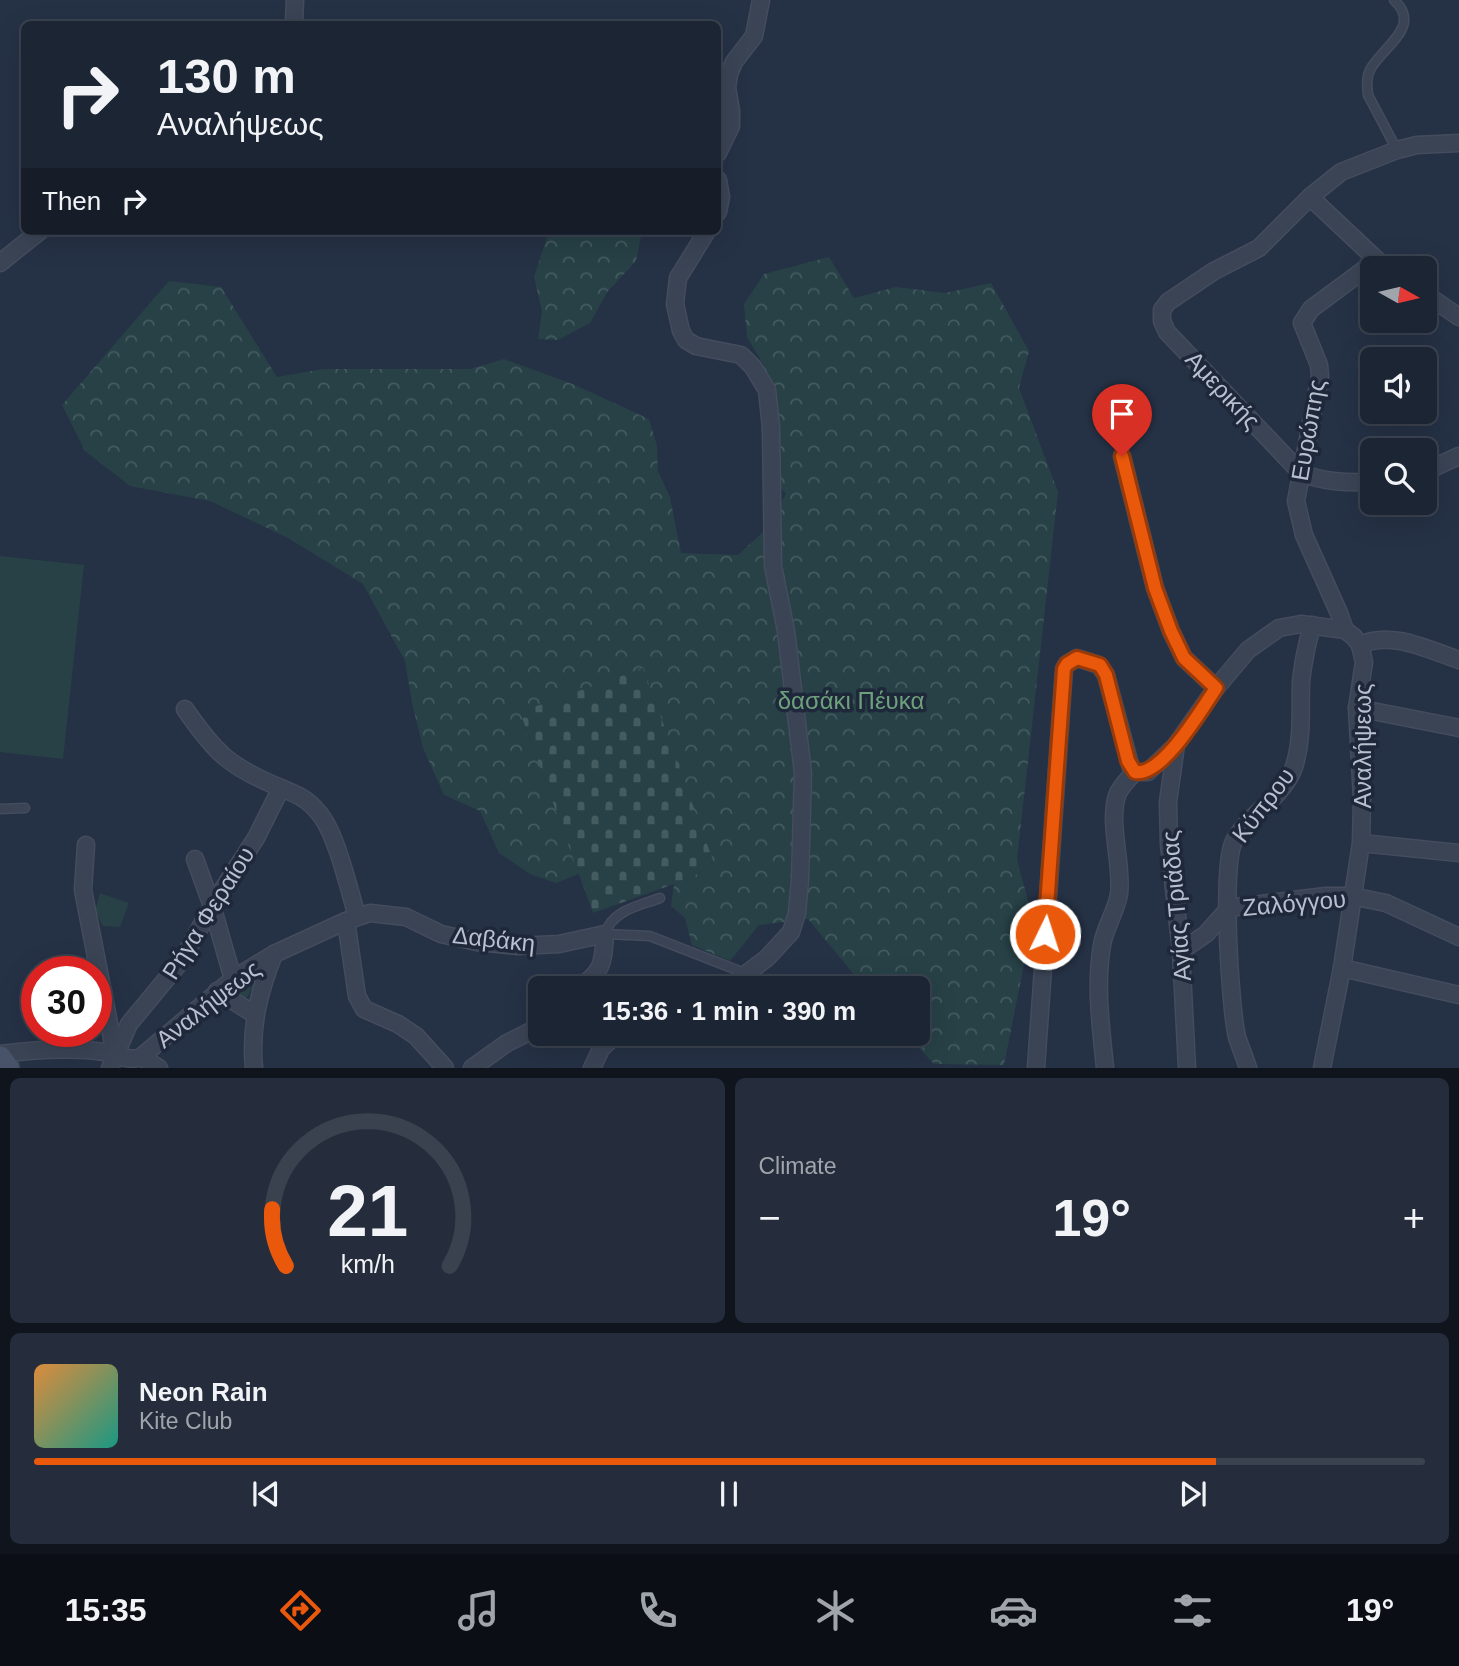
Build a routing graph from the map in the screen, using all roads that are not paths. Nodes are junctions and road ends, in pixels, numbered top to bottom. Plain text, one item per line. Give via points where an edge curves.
1 (295, 0) edge
2 (761, 0) edge
3 (1394, 0) edge
4 (294, 21) edge
5 (1459, 143) edge
6 (721, 146) edge
7 (1396, 150) junction
8 (1310, 197) junction
9 (35, 235) edge
10 (704, 235) edge
11 (1373, 256) edge
12 (0, 263) edge
13 (1360, 278) edge
14 (1437, 302) edge
15 (1459, 317) edge
16 (1122, 456) dead end
17 (1459, 456) edge
18 (1437, 466) edge
19 (1301, 473) junction
20 (1360, 482) edge
21 (1312, 625) junction
22 (1345, 630) junction
23 (1360, 645) junction
24 (1459, 660) edge
25 (1216, 688) junction
26 (1357, 708) junction
27 (185, 709) dead end
28 (1459, 728) edge
29 (1176, 745) junction
30 (1135, 772) junction
31 (281, 788) junction
32 (25, 808) dead end
33 (0, 809) edge
34 (1361, 843) junction
35 (86, 845) dead end
36 (1459, 853) edge
37 (195, 859) dead end
38 (1351, 896) junction
39 (660, 898) dead end
40 (212, 906) junction
41 (1229, 908) junction
42 (351, 919) junction
43 (605, 934) junction
44 (1459, 937) edge
45 (1181, 951) junction
46 (274, 954) junction
47 (1342, 968) junction
48 (745, 973) junction
49 (596, 976) edge
50 (741, 976) edge
51 (233, 979) junction
52 (216, 992) junction
53 (1459, 995) edge
54 (254, 1014) junction
55 (528, 1032) edge
56 (604, 1046) edge
57 (0, 1056) edge
58 (141, 1057) junction
59 (112, 1061) edge
60 (7, 1068) edge
61 (159, 1068) edge
62 (254, 1068) edge
63 (445, 1068) edge
64 (472, 1068) edge
65 (592, 1068) edge
66 (1036, 1068) edge
67 (1105, 1068) edge
68 (1187, 1068) edge
69 (1248, 1068) edge
70 (1322, 1068) edge

1 - 4 street
2 - 6 street via 754,36 729,74 730,126
3 - 7 lane via 1405,22 1371,68 1367,86
5 - 7 street
7 - 8 street via 1341,172
8 - 11 street
8 - 19 street, Αμερικής via 1259,248 1168,302 1162,321 1167,332
9 - 12 street
10 - 48 street via 678,278 675,304 686,340 741,355 766,390 773,566 786,631 803,773 797,913 791,932
13 - 19 street, Ευρώπης via 1304,317 1303,330 1320,376
14 - 15 street
16 - 25 street via 1155,588 1171,631 1184,658
17 - 18 street
19 - 20 street via 1317,479
19 - 22 street, Ευρώπης via 1298,515
21 - 22 street
21 - 25 street via 1289,625 1271,633 1248,650
21 - 41 street, Κύπρου via 1304,658 1298,754 1283,785 1232,844
22 - 23 street
23 - 24 street via 1388,639
23 - 26 street, Αναλήψεως via 1364,662
25 - 29 street
26 - 28 street
26 - 34 street, Αναλήψεως
27 - 31 street via 223,758
29 - 30 street via 1148,772
29 - 45 street, Αγίας Τριάδας via 1168,802 1169,844
30 - 66 street via 1128,761 1106,675 1093,662 1071,660 1064,669
30 - 67 street via 1118,794 1119,894 1100,960
31 - 40 street, Ρήγα Φεραίου via 256,838
31 - 42 street via 304,798 321,814
32 - 33 lane
34 - 36 street
34 - 38 street, Αναλήψεως
35 - 59 street via 83,890
37 - 40 street
38 - 41 street, Ζαλόγγου
38 - 44 street, Ζαλόγγου via 1386,904
38 - 47 street, Αναλήψεως
39 - 43 lane via 618,915
40 - 51 street
40 - 59 street, Ρήγα Φεραίου via 182,960 129,1024
41 - 45 street, Ζαλόγγου via 1206,934
41 - 69 street, Κύπρου via 1232,1003
42 - 43 street, Δαβάκη via 370,913 390,914 441,934 518,946 559,944
42 - 46 street, Αναλήψεως
42 - 63 street via 357,996 364,1009 416,1036
43 - 48 lane via 650,936
43 - 49 street
45 - 68 street, Αγίας Τριάδας
46 - 51 street, Αναλήψεως
46 - 54 street
47 - 53 street
47 - 70 street, Αναλήψεως
48 - 50 street
51 - 52 street, Αναλήψεως
52 - 54 street
52 - 58 street, Αναλήψεως
54 - 62 street
55 - 64 street
56 - 65 street
57 - 59 street, Αναλήψεως via 102,1051
57 - 60 main road
58 - 59 street, Αναλήψεως
58 - 61 street

